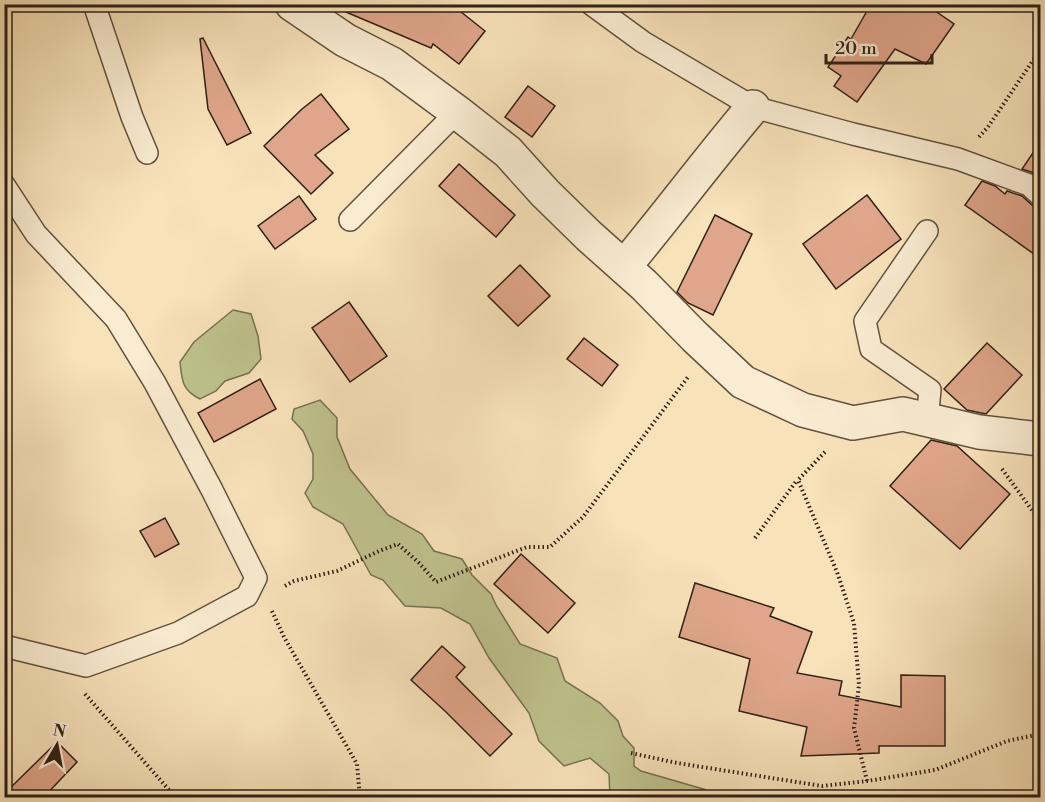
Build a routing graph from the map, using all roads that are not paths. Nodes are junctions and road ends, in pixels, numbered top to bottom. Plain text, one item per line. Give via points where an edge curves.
1 (94, 4) edge
2 (292, 4) edge
3 (591, 4) edge
4 (753, 107) junction
5 (457, 111) junction
6 (147, 153) dead end
7 (4, 185) edge
8 (1041, 195) edge
9 (350, 220) dead end
10 (927, 231) dead end
11 (624, 267) junction
12 (927, 420) junction
13 (1041, 439) edge
14 (4, 646) edge

1 - 6 lane
2 - 5 street via 345,40 392,64
3 - 4 lane via 643,42
4 - 8 lane via 958,159 1029,185
4 - 11 street
5 - 9 lane
5 - 11 street via 508,152 545,193
7 - 14 lane via 36,234 116,319 155,383 256,578 247,596 178,633 86,666
10 - 12 lane via 865,321 871,349 930,390
11 - 12 street via 743,382 803,410 853,423 903,414
12 - 13 street via 979,432

